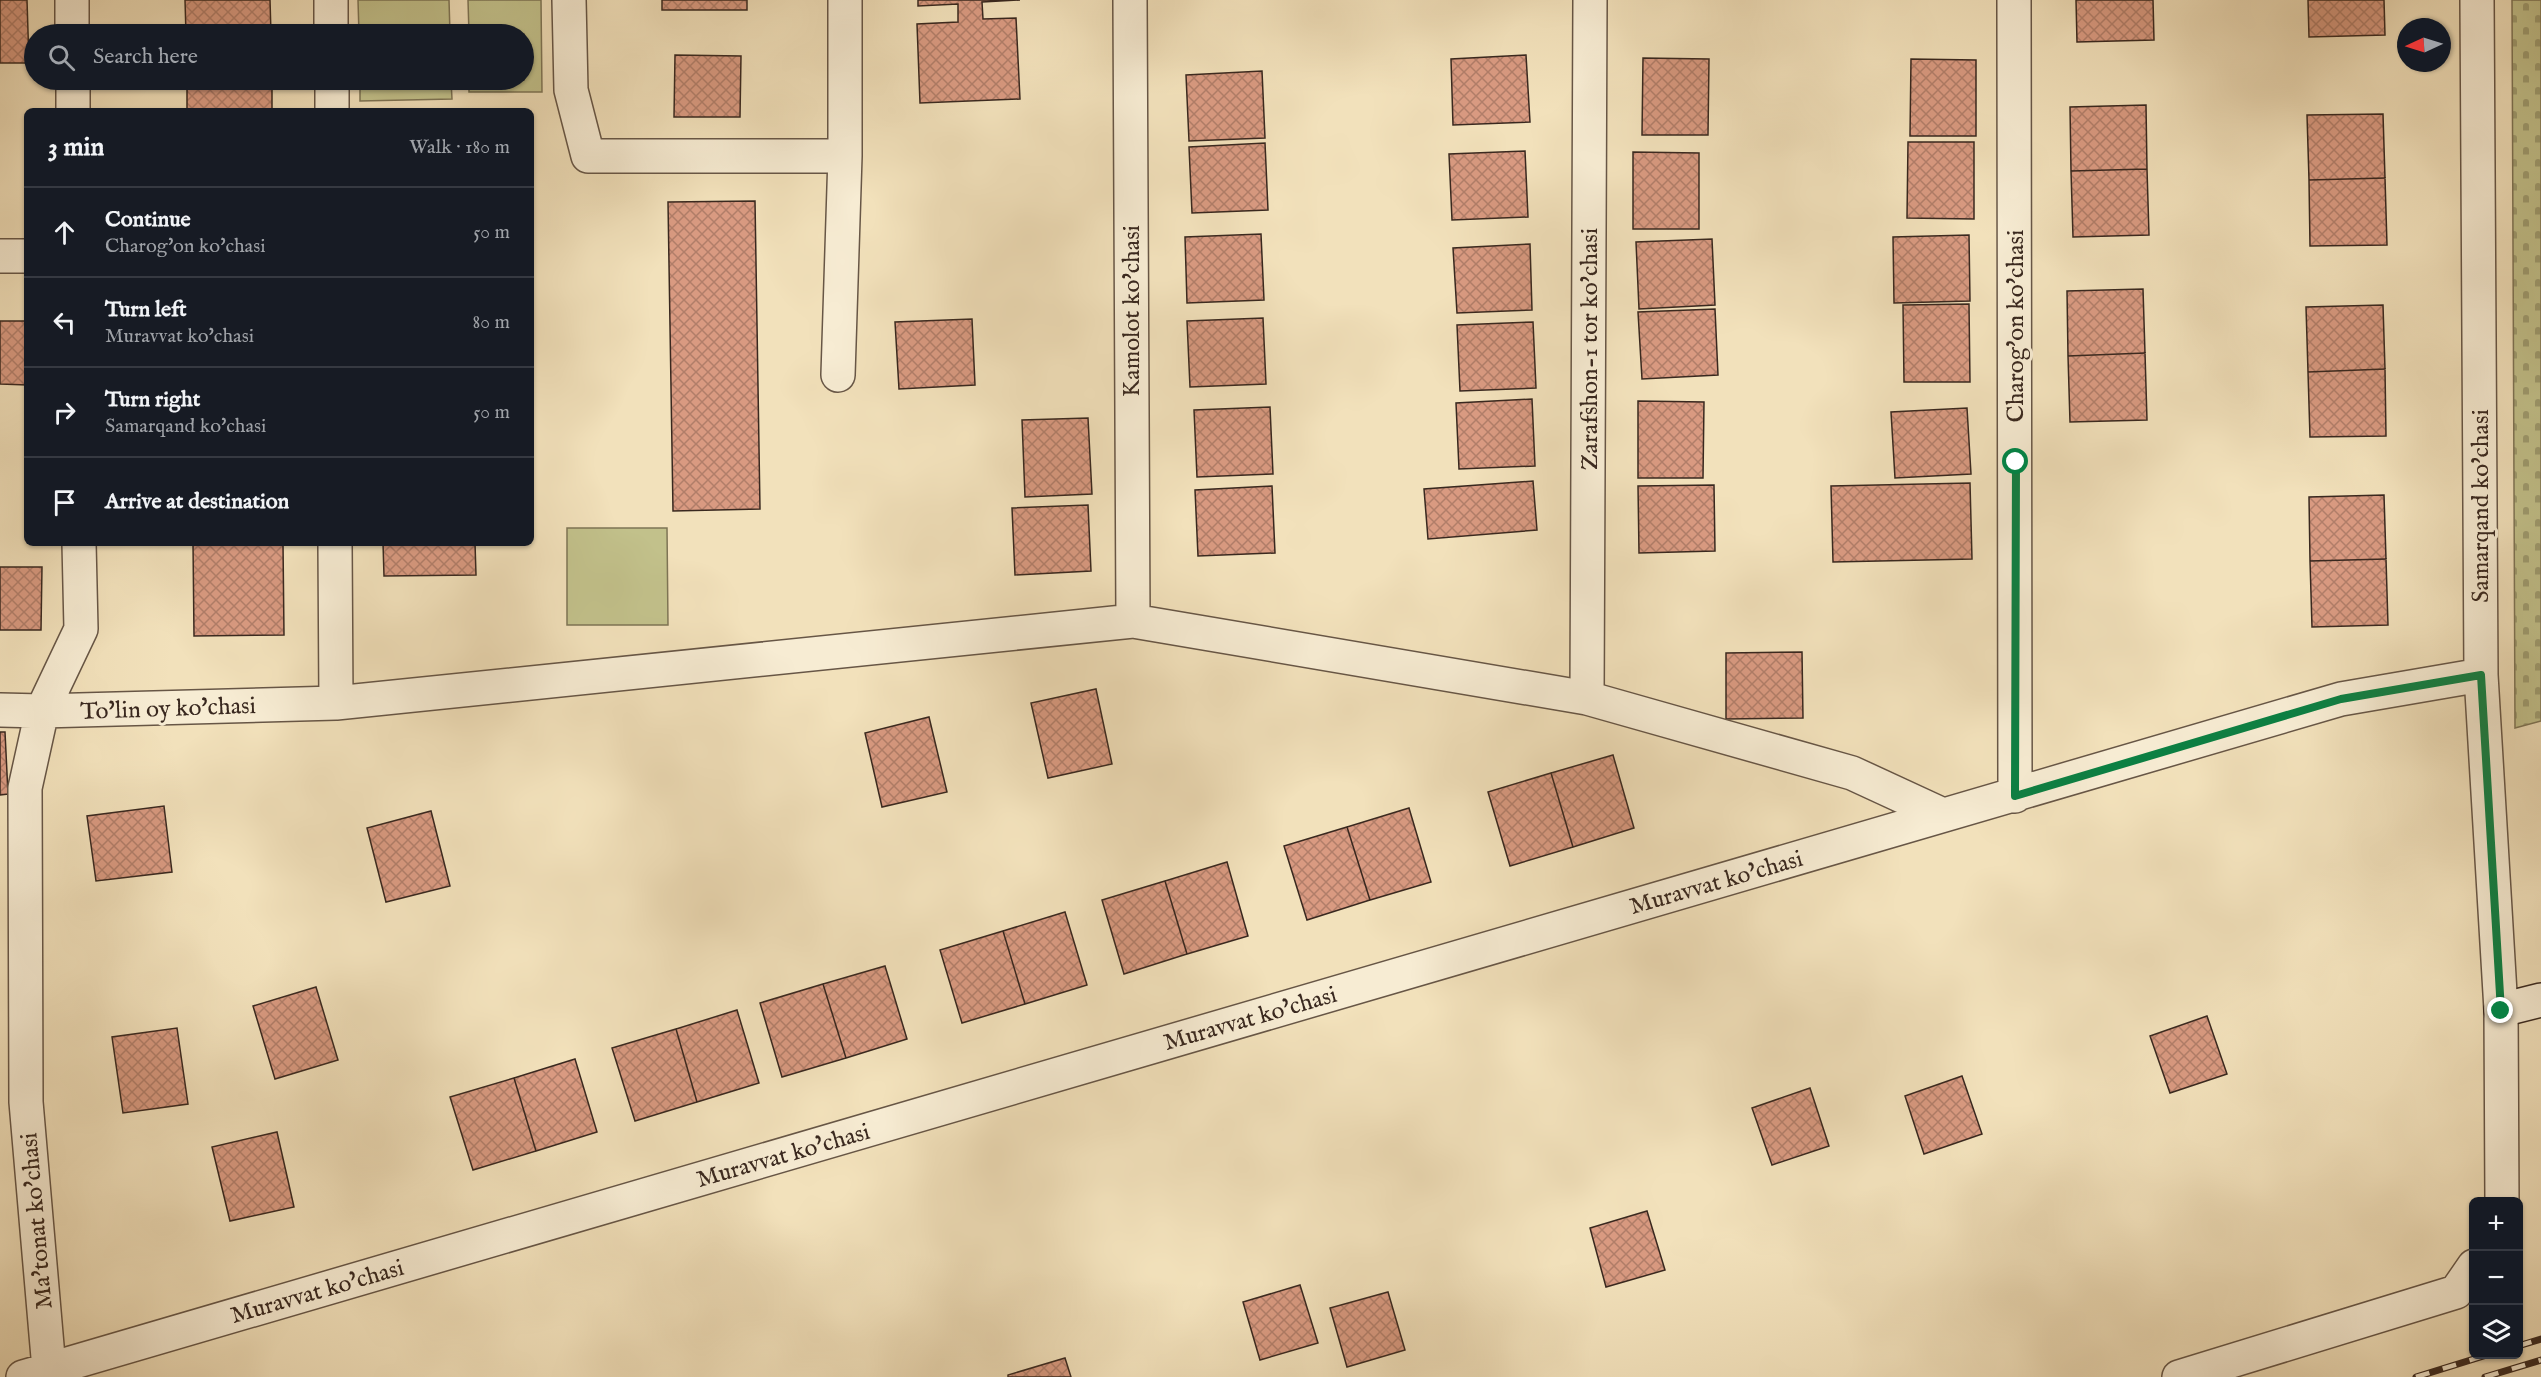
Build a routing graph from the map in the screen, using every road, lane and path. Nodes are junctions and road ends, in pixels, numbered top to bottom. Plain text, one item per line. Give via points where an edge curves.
1 (72, 0) edge
2 (331, 0) edge
3 (569, 0) edge
4 (845, 0) edge
5 (1130, 0) edge
6 (1590, 0) edge
7 (2014, 0) edge
8 (2477, 0) edge
9 (72, 24) edge
10 (332, 24) edge
11 (72, 90) edge
12 (332, 90) edge
13 (73, 108) edge
14 (332, 108) edge
15 (845, 156) junction
16 (24, 255) edge
17 (0, 256) edge
18 (838, 375) dead end
19 (79, 546) edge
20 (334, 546) edge
21 (1133, 621) junction
22 (2481, 675) junction
23 (1587, 698) junction
24 (336, 703) junction
25 (0, 710) edge
26 (42, 711) junction
27 (2015, 796) junction
28 (1943, 816) junction
29 (2541, 1000) edge
30 (2501, 1011) junction
31 (13, 1102) edge
32 (2502, 1197) edge
33 (2469, 1273) edge
34 (36, 1373) edge
35 (2179, 1377) edge

1 - 9 street
2 - 10 street
3 - 15 street via 571,90 588,156
4 - 15 street
5 - 21 street, Kamolot ko'chasi
6 - 23 street, Zarafshon-1 tor ko'chasi
7 - 27 street, Charog'on ko'chasi
8 - 22 street, Samarqand ko'chasi
11 - 13 street
12 - 14 street
15 - 18 street
16 - 17 street
19 - 26 street, Ma'tonat ko'chasi via 81,629
20 - 24 street
21 - 23 street, To'lin oy ko'chasi
21 - 24 street, To'lin oy ko'chasi
22 - 27 street, Muravvat ko'chasi via 2341,699
22 - 30 street, Samarqand ko'chasi
23 - 28 street, To'lin oy ko'chasi via 1852,773
24 - 26 street, To'lin oy ko'chasi
25 - 26 street, To'lin oy ko'chasi
26 - 31 street, Ma'tonat ko'chasi via 25,788
27 - 28 street, Muravvat ko'chasi
28 - 34 street, Muravvat ko'chasi
29 - 30 street
30 - 32 street, Samarqand ko'chasi
31 - 34 street, Ma'tonat ko'chasi
33 - 35 street via 2456,1292

